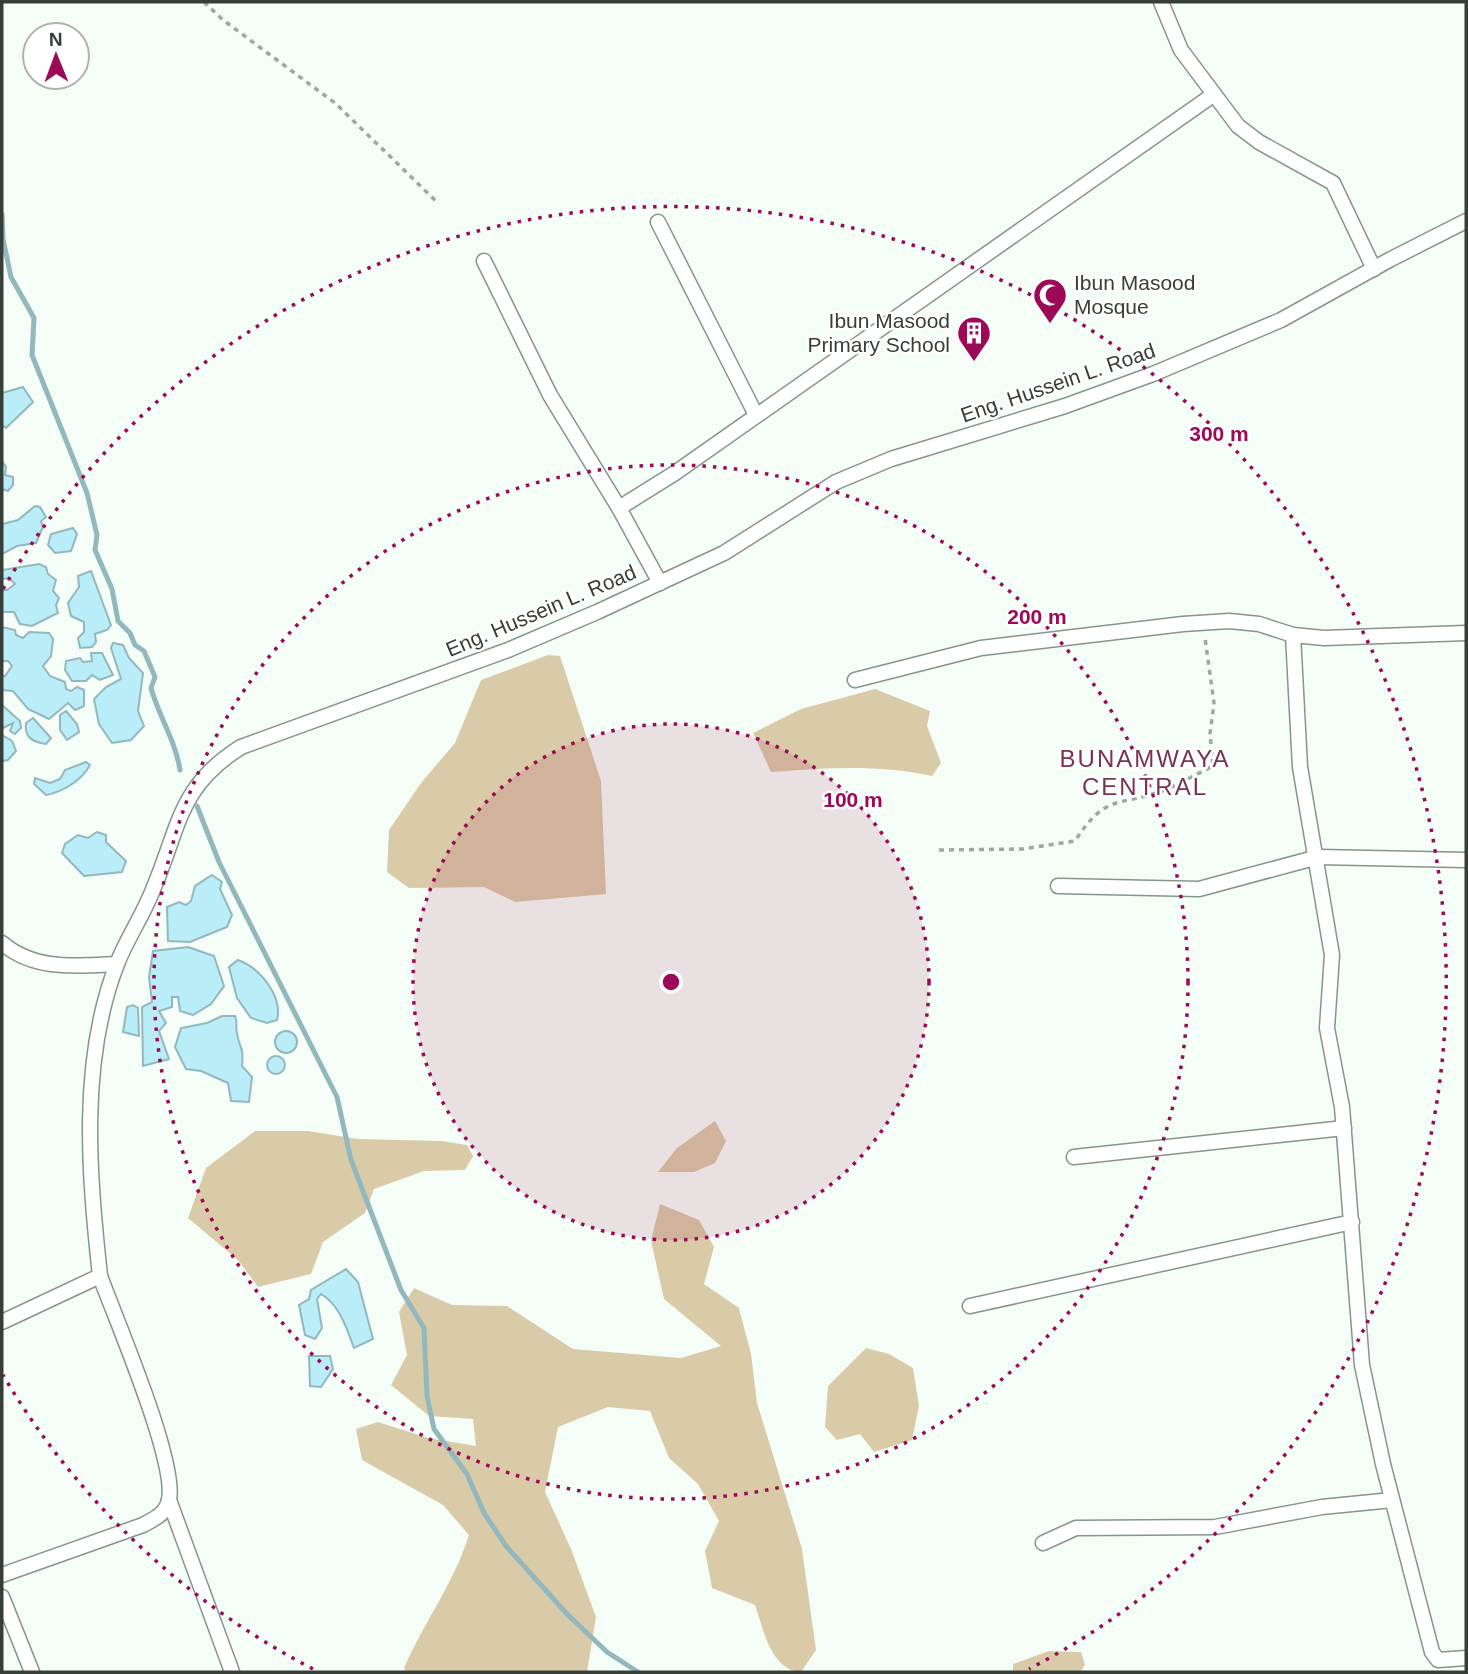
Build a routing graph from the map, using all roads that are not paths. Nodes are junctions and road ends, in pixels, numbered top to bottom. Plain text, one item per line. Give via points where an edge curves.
1 (1161, 2) edge
2 (1213, 95) junction
3 (1466, 221) edge
4 (658, 222) dead end
5 (484, 261) dead end
6 (1374, 269) junction
7 (756, 415) junction
8 (619, 508) junction
9 (660, 583) junction
10 (1466, 633) edge
11 (1293, 635) junction
12 (855, 680) dead end
13 (1318, 857) junction
14 (1466, 860) edge
15 (1058, 886) dead end
16 (2, 943) edge
17 (117, 964) junction
18 (1344, 1128) junction
19 (1074, 1157) dead end
20 (1352, 1222) junction
21 (100, 1276) junction
22 (970, 1306) dead end
23 (2, 1322) edge
24 (169, 1500) junction
25 (1392, 1500) junction
26 (1043, 1544) dead end
27 (2, 1575) edge
28 (2, 1598) edge
29 (1466, 1658) edge
30 (32, 1672) edge
31 (232, 1672) edge

1 - 2 street via 1181,50
2 - 6 street via 1249,135 1333,183
2 - 7 street
3 - 6 street, Eng. Hussein L. Road
4 - 7 street
5 - 8 street via 550,395
6 - 9 street, Eng. Hussein L. Road via 1282,320 1153,374 836,481 724,553
7 - 8 street
8 - 9 street
9 - 17 street, Eng. Hussein L. Road via 508,650 241,747 220,760 186,800 154,888
10 - 11 street
11 - 12 street via 1259,624 1204,622 981,648
11 - 13 street via 1300,767
13 - 14 street
13 - 15 street via 1199,889
13 - 18 street via 1332,955 1327,1028
16 - 17 street via 22,956 64,967
17 - 21 street, Eng. Hussein L. Road via 102,1015 91,1106 90,1165
18 - 19 street
18 - 20 street
20 - 22 street
20 - 25 street via 1362,1365
21 - 23 street
21 - 24 street, Eng. Hussein L. Road via 160,1441
24 - 27 street via 159,1517 143,1525
24 - 31 street, Eng. Hussein L. Road
25 - 26 street via 1322,1507 1215,1527 1076,1528
25 - 29 street via 1432,1652 1438,1660
28 - 30 street

